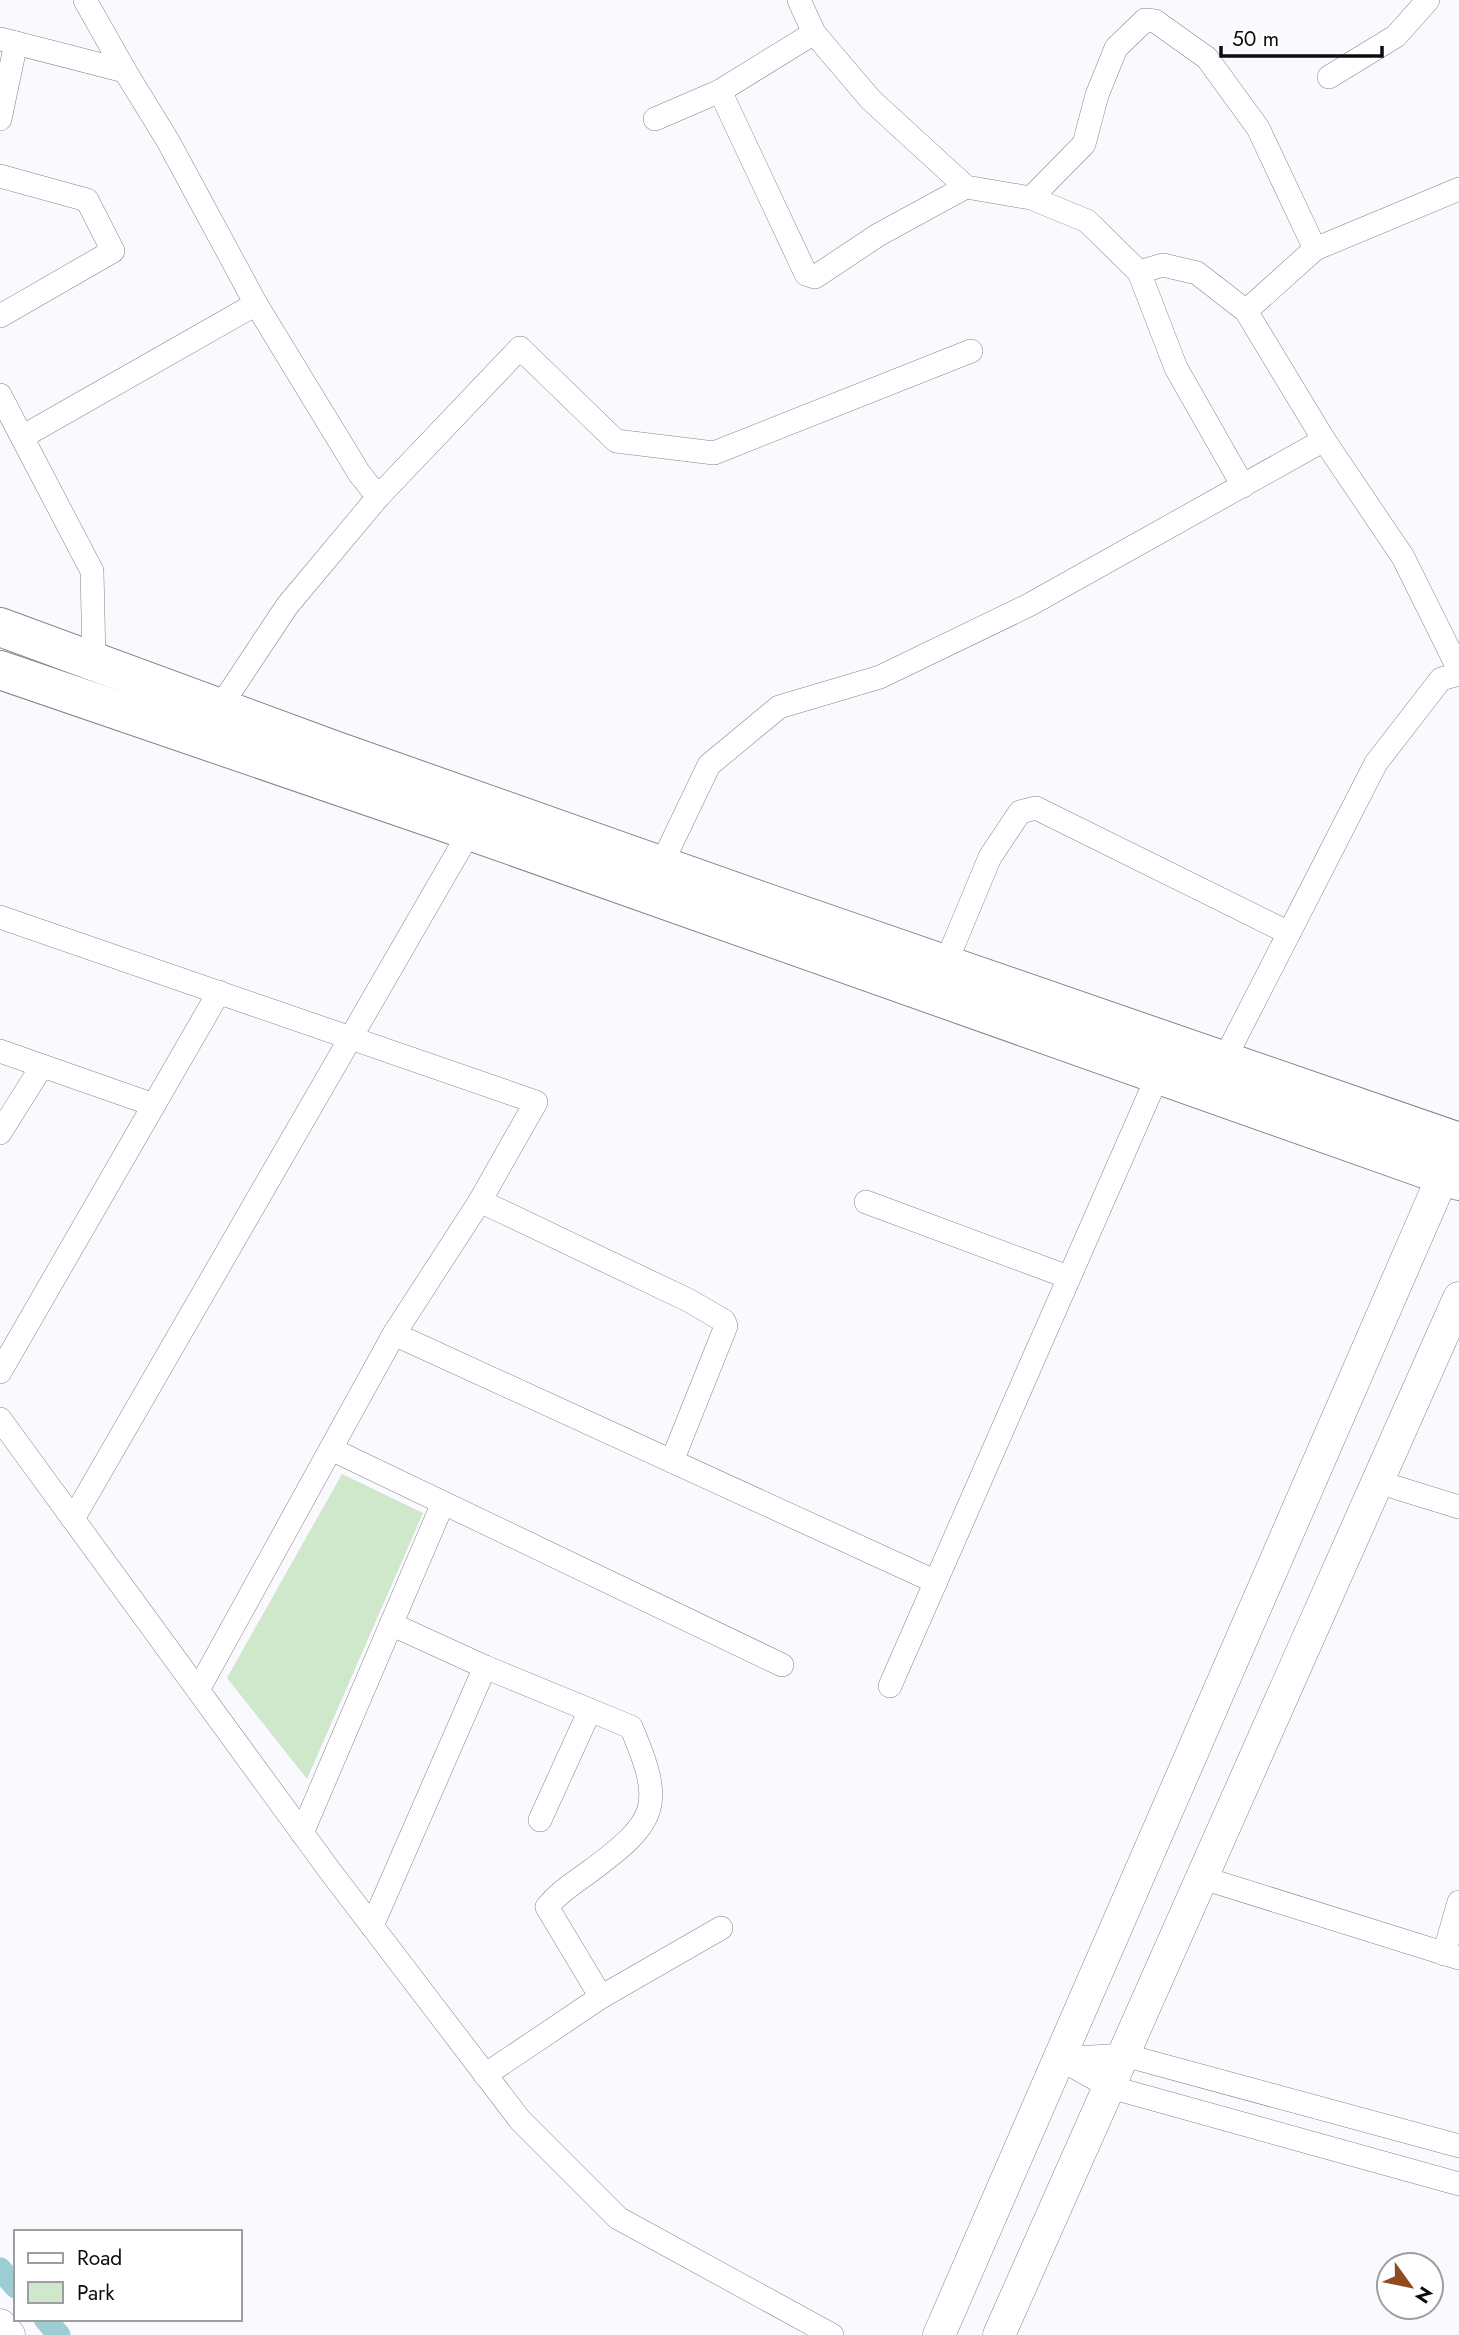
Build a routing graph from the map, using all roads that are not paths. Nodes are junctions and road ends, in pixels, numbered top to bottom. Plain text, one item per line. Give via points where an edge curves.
1 (85, 0) edge
2 (799, 0) edge
3 (1427, 0) edge
4 (814, 33) junction
5 (8, 41) edge
6 (125, 71) junction
7 (1329, 77) dead end
8 (720, 91) junction
9 (0, 119) edge
10 (655, 119) dead end
11 (1, 176) edge
12 (966, 187) junction
13 (1459, 188) edge
14 (1031, 198) junction
15 (1315, 249) junction
16 (1139, 271) junction
17 (256, 304) junction
18 (1246, 311) junction
19 (0, 316) edge
20 (971, 351) dead end
21 (0, 395) edge
22 (22, 438) junction
23 (1324, 440) junction
24 (1243, 486) junction
25 (378, 497) junction
26 (0, 627) edge
27 (94, 660) junction
28 (0, 670) edge
29 (1459, 672) edge
30 (220, 707) junction
31 (470, 831) junction
32 (661, 866) junction
33 (0, 917) edge
34 (1289, 933) junction
35 (945, 965) junction
36 (219, 992) junction
37 (351, 1038) junction
38 (0, 1051) edge
39 (1223, 1062) junction
40 (42, 1066) junction
41 (1158, 1075) junction
42 (154, 1105) junction
43 (0, 1133) edge
44 (1458, 1142) edge
45 (1452, 1179) edge
46 (480, 1201) junction
47 (866, 1202) dead end
48 (1068, 1277) junction
49 (1459, 1298) edge
50 (394, 1334) junction
51 (0, 1372) edge
52 (0, 1419) edge
53 (331, 1449) junction
54 (671, 1461) junction
55 (1378, 1482) junction
56 (443, 1503) junction
57 (1459, 1507) edge
58 (73, 1519) junction
59 (936, 1582) junction
60 (391, 1624) junction
61 (782, 1665) dead end
62 (485, 1667) junction
63 (890, 1686) dead end
64 (198, 1690) junction
65 (590, 1710) junction
66 (540, 1820) dead end
67 (302, 1833) junction
68 (1203, 1878) junction
69 (1459, 1902) edge
70 (372, 1926) junction
71 (721, 1928) dead end
72 (1452, 1956) edge
73 (601, 1997) junction
74 (1124, 2055) junction
75 (1060, 2059) junction
76 (485, 2075) junction
77 (1110, 2087) junction
78 (1459, 2146) edge
79 (1459, 2184) edge
80 (0, 2325) edge
81 (9, 2335) edge
82 (832, 2335) edge
83 (940, 2335) edge
84 (999, 2335) edge

1 - 6 street
2 - 4 street
3 - 7 street via 1396,36
4 - 8 street
4 - 12 street via 871,100
5 - 6 street
5 - 9 street
6 - 17 street
8 - 10 street
8 - 12 street via 806,274 816,277 878,234
11 - 19 street via 87,200 113,251
12 - 14 street
13 - 15 street
14 - 15 street via 1084,144 1116,48 1145,20 1155,22 1207,58 1258,128
14 - 16 street via 1087,221
15 - 18 street
16 - 18 street via 1163,265 1197,273
16 - 24 street via 1176,368
17 - 22 street
17 - 25 street
18 - 23 street
20 - 25 street via 714,453 615,441 520,348
21 - 22 street
22 - 27 street via 92,571
23 - 24 street
23 - 29 street via 1403,557
24 - 32 street via 1029,605 880,677 779,707 709,765
25 - 30 street via 287,606
26 - 27 highway
27 - 30 highway
28 - 31 highway
29 - 34 street via 1441,679 1376,763
30 - 32 highway
31 - 37 street
31 - 41 highway
32 - 35 highway
33 - 36 street
34 - 35 street via 1036,808 1020,812 990,857
34 - 39 street
35 - 39 highway
36 - 37 street
36 - 42 street
37 - 46 street via 536,1102
37 - 58 street
38 - 40 street
39 - 44 highway
40 - 42 street
40 - 43 street
41 - 45 highway
41 - 48 street
42 - 51 street
44 - 45 street
45 - 75 street
46 - 50 street
46 - 54 street via 724,1321 719,1347
47 - 48 street
48 - 59 street
49 - 55 street
50 - 53 street
50 - 54 street
52 - 58 street
53 - 56 street
53 - 64 street
54 - 59 street
55 - 57 street
55 - 68 street
56 - 60 street
56 - 61 street
58 - 64 street
59 - 63 street
60 - 62 street
60 - 67 street
62 - 65 street
62 - 70 street
64 - 67 street
65 - 66 street
65 - 73 street via 631,1727 654,1797 637,1832 547,1907
67 - 70 street
68 - 72 street
68 - 74 street
69 - 72 street
70 - 76 street
71 - 73 street
73 - 76 street
74 - 75 street
74 - 77 street
74 - 78 street
75 - 77 street
75 - 83 street
76 - 82 street via 520,2120 618,2218
77 - 79 street
77 - 84 street
80 - 81 street

